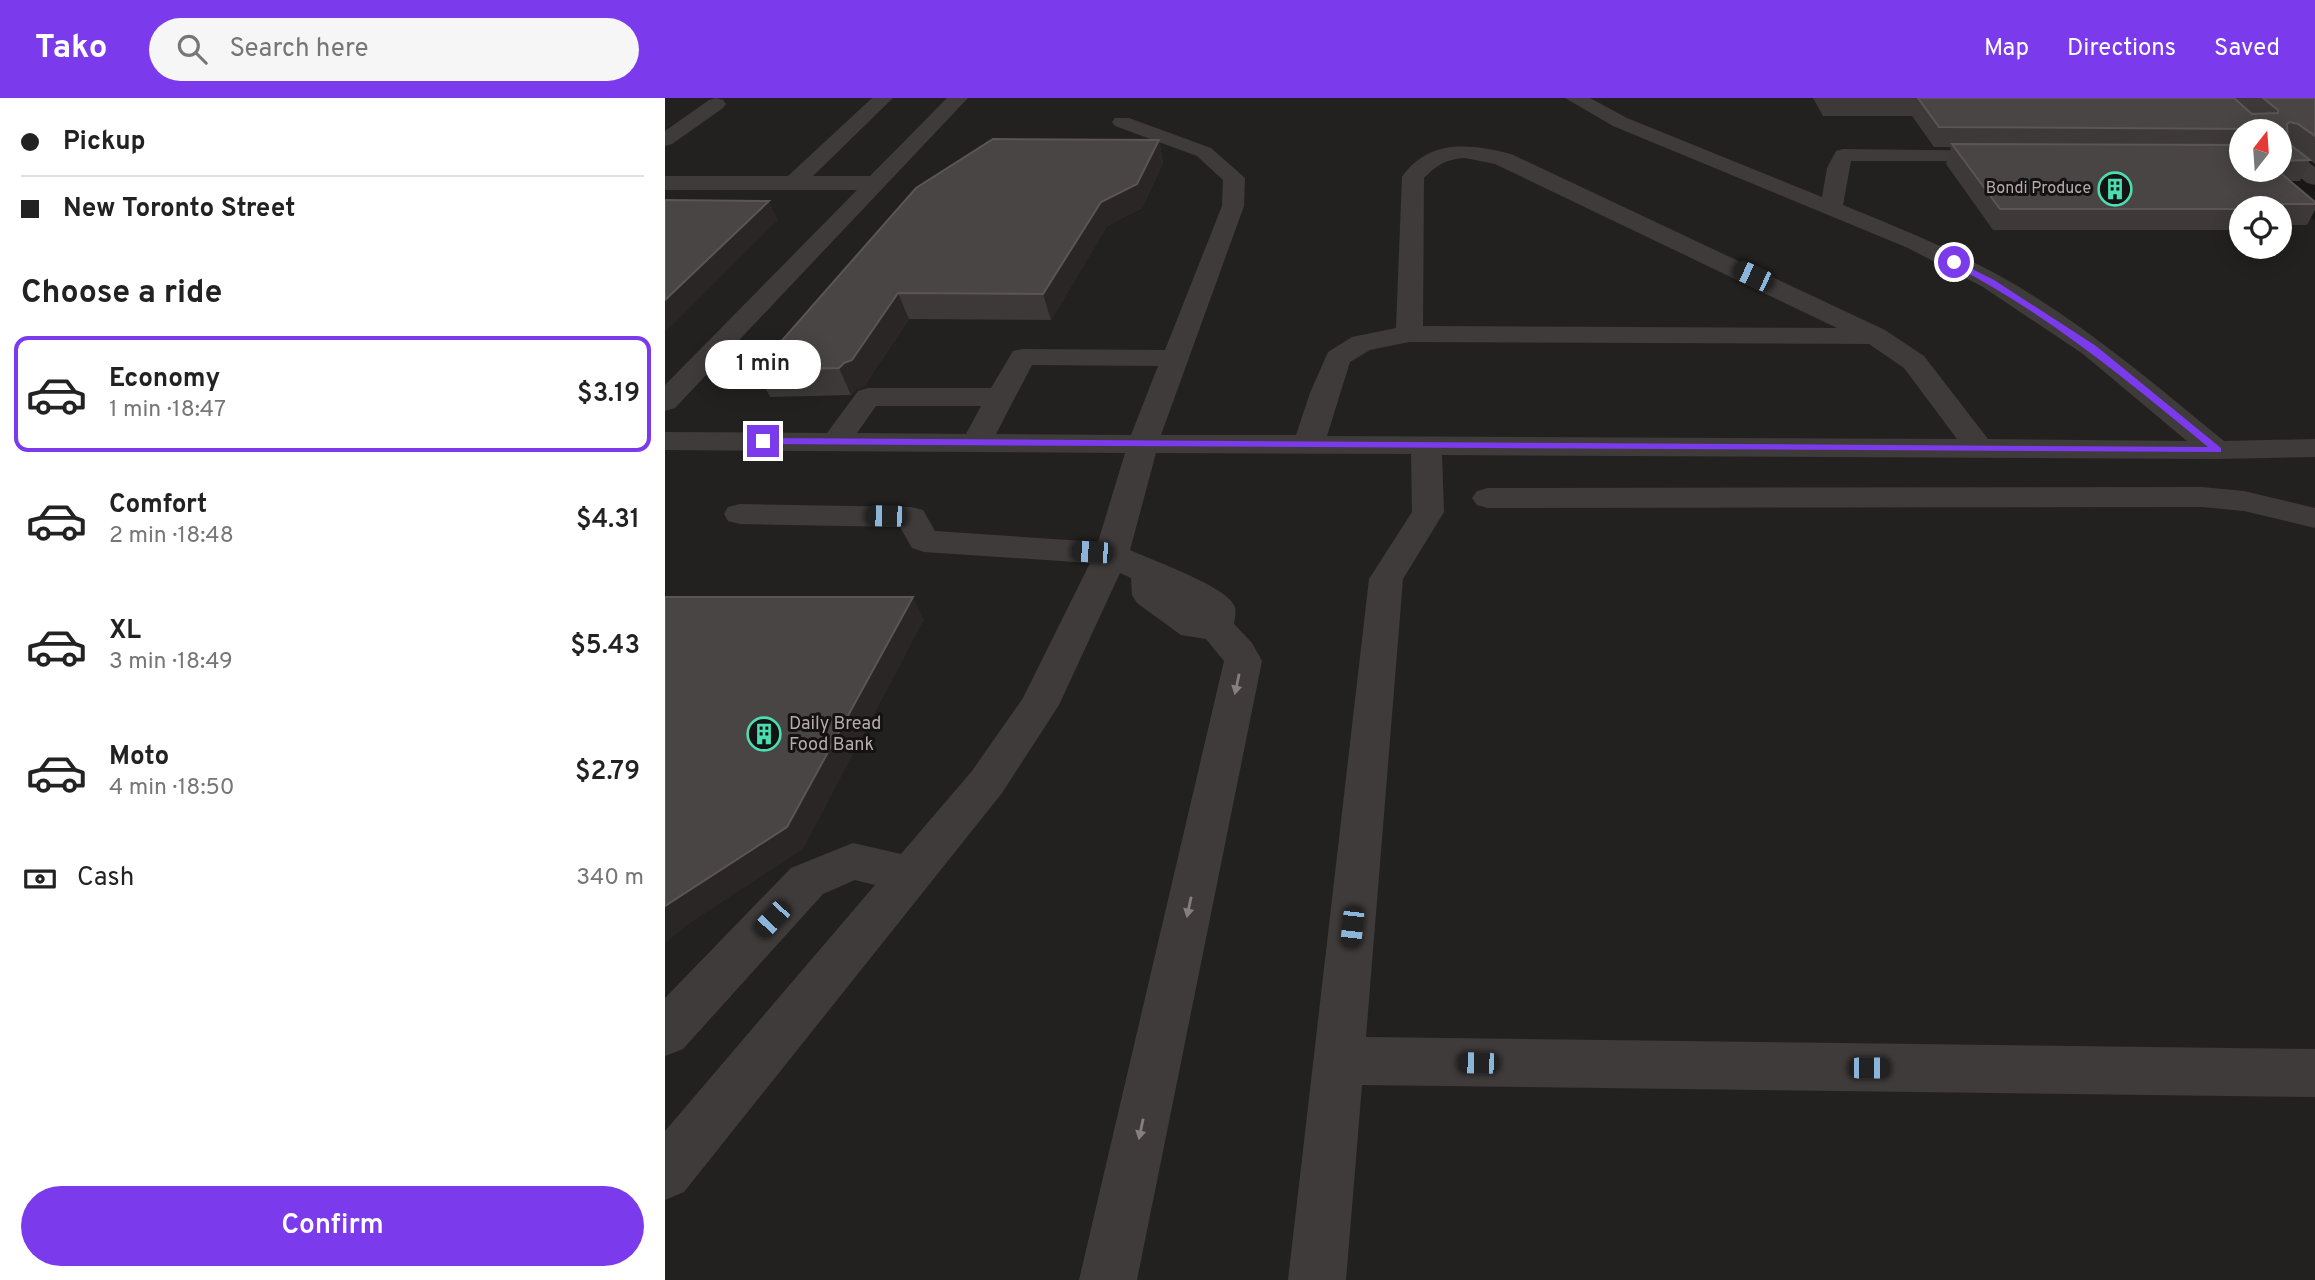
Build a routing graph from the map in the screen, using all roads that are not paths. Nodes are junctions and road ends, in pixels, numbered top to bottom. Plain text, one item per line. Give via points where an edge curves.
1 (883, 98) edge
2 (958, 98) edge
3 (1575, 98) edge
4 (716, 104) dead end
5 (1122, 122) dead end
6 (665, 141) edge
7 (2026, 155) edge
8 (2293, 162) edge
9 (2315, 178) edge
10 (665, 183) edge
11 (794, 183) junction
12 (874, 183) junction
13 (1831, 209) junction
14 (1409, 334) junction
15 (1875, 336) junction
16 (1175, 358) junction
17 (1000, 397) junction
18 (665, 402) edge
19 (665, 440) edge
20 (837, 441) junction
21 (977, 442) junction
22 (1143, 443) junction
23 (1309, 444) junction
24 (1426, 444) junction
25 (1979, 448) junction
26 (2315, 448) edge
27 (2217, 450) junction
28 (1488, 498) dead end
29 (740, 514) dead end
30 (2315, 518) edge
31 (1112, 554) junction
32 (911, 875) junction
33 (665, 1033) edge
34 (1339, 1061) junction
35 (2315, 1073) edge
36 (665, 1173) edge
37 (1108, 1280) edge
38 (1317, 1280) edge

1 - 11 street
2 - 12 street
3 - 13 street via 1620,122
4 - 6 street
5 - 16 street via 1204,152 1234,178 1233,206
7 - 13 street via 1843,155
8 - 9 street
10 - 11 street
11 - 12 street
12 - 18 street
13 - 27 street via 1916,243 1991,282 2093,348
14 - 15 street
14 - 15 street via 1413,177 1423,164 1442,154 1471,150 1503,159
14 - 23 street via 1362,343 1338,358
15 - 25 street via 1914,362
16 - 17 street via 1023,357
16 - 22 street
17 - 20 street via 868,397
17 - 21 street
19 - 20 street
20 - 21 street
21 - 22 street
22 - 23 street
22 - 31 street
23 - 24 street
24 - 25 street
24 - 34 street via 1428,512 1386,579
25 - 27 street
26 - 27 street
28 - 30 street via 2202,497 2244,501
29 - 31 street via 911,517 924,541
31 - 32 street via 1039,705 987,782
31 -> 37 street via 1148,573 1150,595 1193,626 1216,627 1243,661
32 - 33 street via 853,862 807,881
32 - 36 street
34 - 35 street
34 - 38 street

